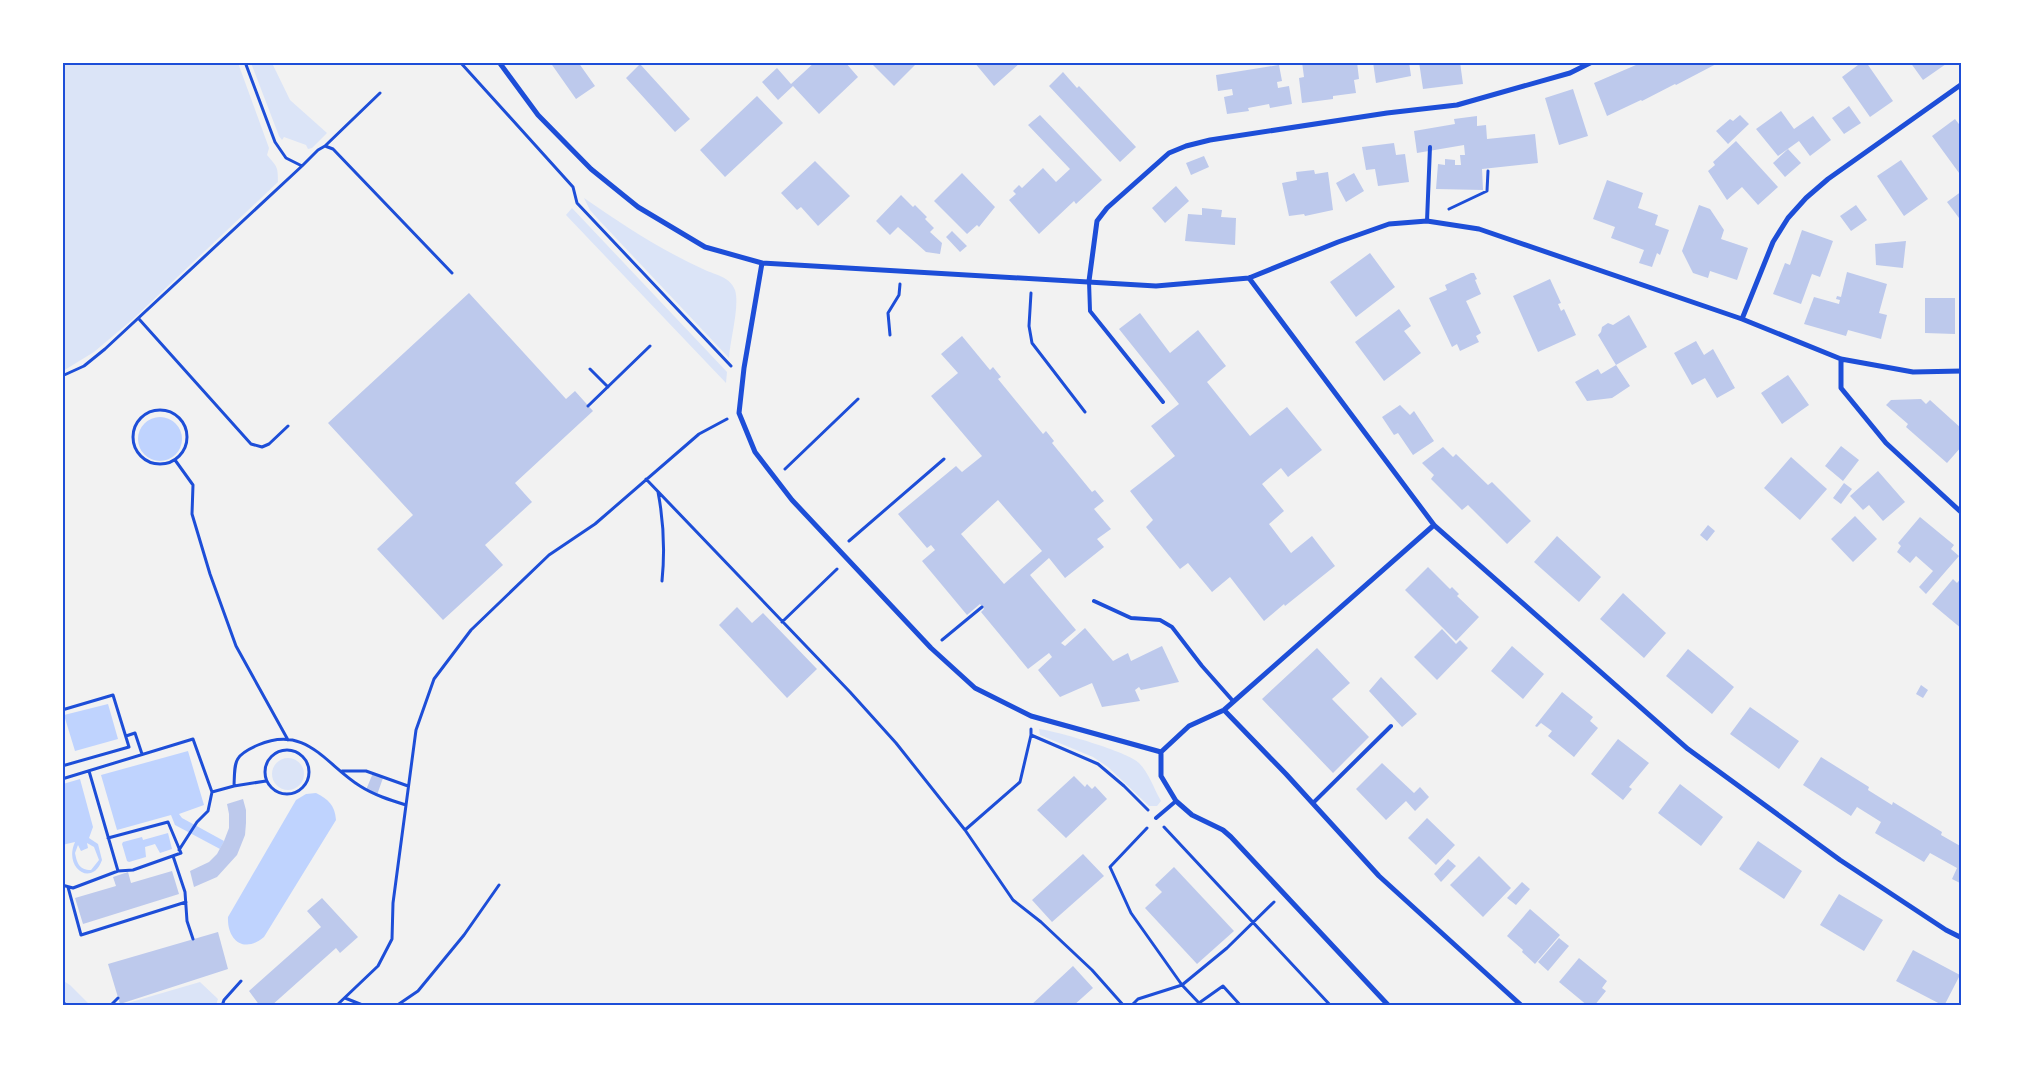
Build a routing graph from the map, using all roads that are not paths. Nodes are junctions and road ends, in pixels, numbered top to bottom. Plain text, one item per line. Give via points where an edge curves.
1 (499, 62) edge
2 (1592, 62) edge
3 (1962, 84) edge
4 (1430, 147) dead end
5 (1427, 221) junction
6 (762, 263) junction
7 (1249, 278) junction
8 (1089, 281) junction
9 (1742, 318) junction
10 (1841, 359) junction
11 (1962, 371) edge
12 (1163, 402) dead end
13 (1962, 513) edge
14 (1434, 525) junction
15 (1094, 601) dead end
16 (1233, 701) junction
17 (1224, 710) junction
18 (1391, 726) dead end
19 (1161, 752) junction
20 (1176, 801) junction
21 (1313, 803) junction
22 (1156, 818) road end
23 (1962, 938) edge
24 (1389, 1006) edge
25 (1522, 1006) edge

1 - 6 street via 538,115 591,169 638,206 705,247
2 - 8 street via 1570,73 1457,105 1210,140 1169,153 1107,208 1098,221
3 - 9 street via 1806,198 1773,242
4 - 5 lane
5 - 7 street via 1390,224
5 - 9 street via 1479,229
6 - 8 street
6 - 19 street via 739,413 756,452 792,500 932,649 975,688 1031,716
7 - 8 street via 1156,286
7 - 14 street
8 - 12 lane via 1090,311
9 - 10 street
10 - 11 street via 1913,372
10 - 13 street via 1841,388 1886,443
14 - 16 street
14 - 23 street via 1688,749 1840,860
15 - 16 lane via 1131,618 1160,620 1172,627
16 - 17 street
17 - 19 street via 1189,726
17 - 21 street
18 - 21 lane
19 - 20 street via 1161,776
20 - 22 lane
20 - 24 street via 1192,815 1223,830
21 - 25 street via 1379,876

